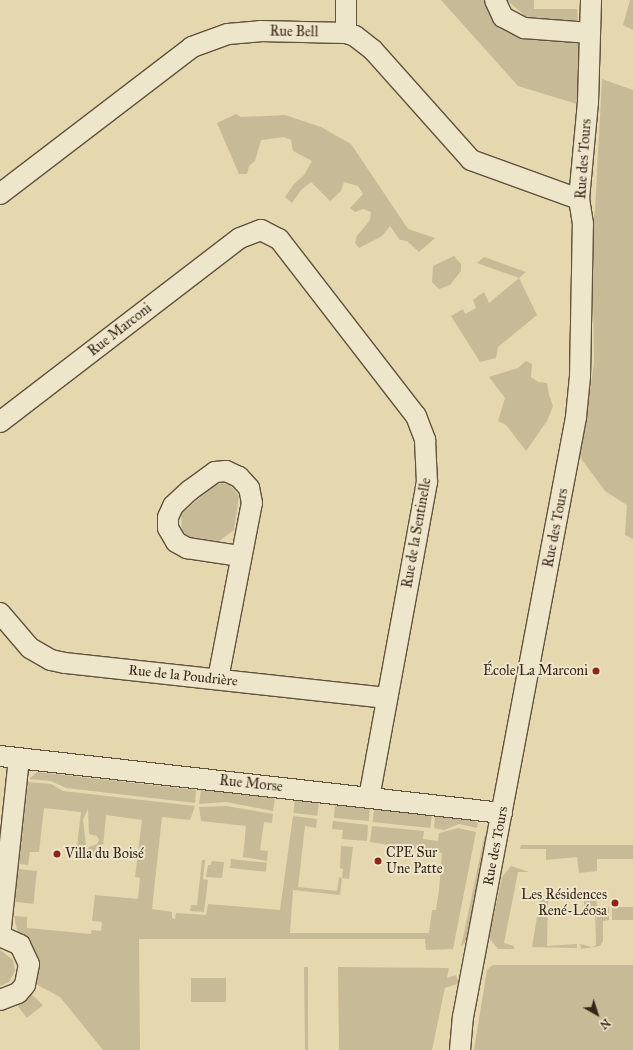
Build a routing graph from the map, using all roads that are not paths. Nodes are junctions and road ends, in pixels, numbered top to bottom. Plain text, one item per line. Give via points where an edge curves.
1 (346, 0) edge
2 (495, 0) edge
3 (591, 0) edge
4 (346, 33) junction
5 (590, 33) junction
6 (0, 194) edge
7 (579, 198) junction
8 (240, 238) joint
9 (0, 422) edge
10 (240, 556) junction
11 (0, 613) edge
12 (218, 679) junction
13 (386, 698) junction
14 (10, 757) edge
15 (369, 797) junction
16 (502, 813) junction
17 (0, 936) edge
18 (0, 1000) edge
19 (460, 1050) edge

1 - 4 street
2 - 5 street via 504,17 524,28
3 - 5 street, Rue des Tours
4 - 6 street, Rue Bell via 247,32 222,36 196,45 171,61
4 - 7 street via 373,50 471,160
5 - 7 street, Rue des Tours via 588,102
7 - 16 street, Rue des Tours via 584,224 580,371 576,417
8 - 9 street, Rue Marconi
8 - 13 street, Rue de la Sentinelle via 261,230 279,239 413,412 422,428 428,464 427,482
10 - 10 street via 252,508 251,494 236,474 215,472 172,506 168,528 173,538 187,548
10 - 12 street
11 - 12 street, Rue de la Poudrière via 22,641 51,660
12 - 13 street, Rue de la Poudrière
13 - 15 street, Rue de la Sentinelle
14 - 15 street, Rue Morse
14 - 17 street
15 - 16 street, Rue Morse
16 - 19 street, Rue des Tours via 463,1017
17 - 18 street via 20,945 29,964 25,985 18,993

